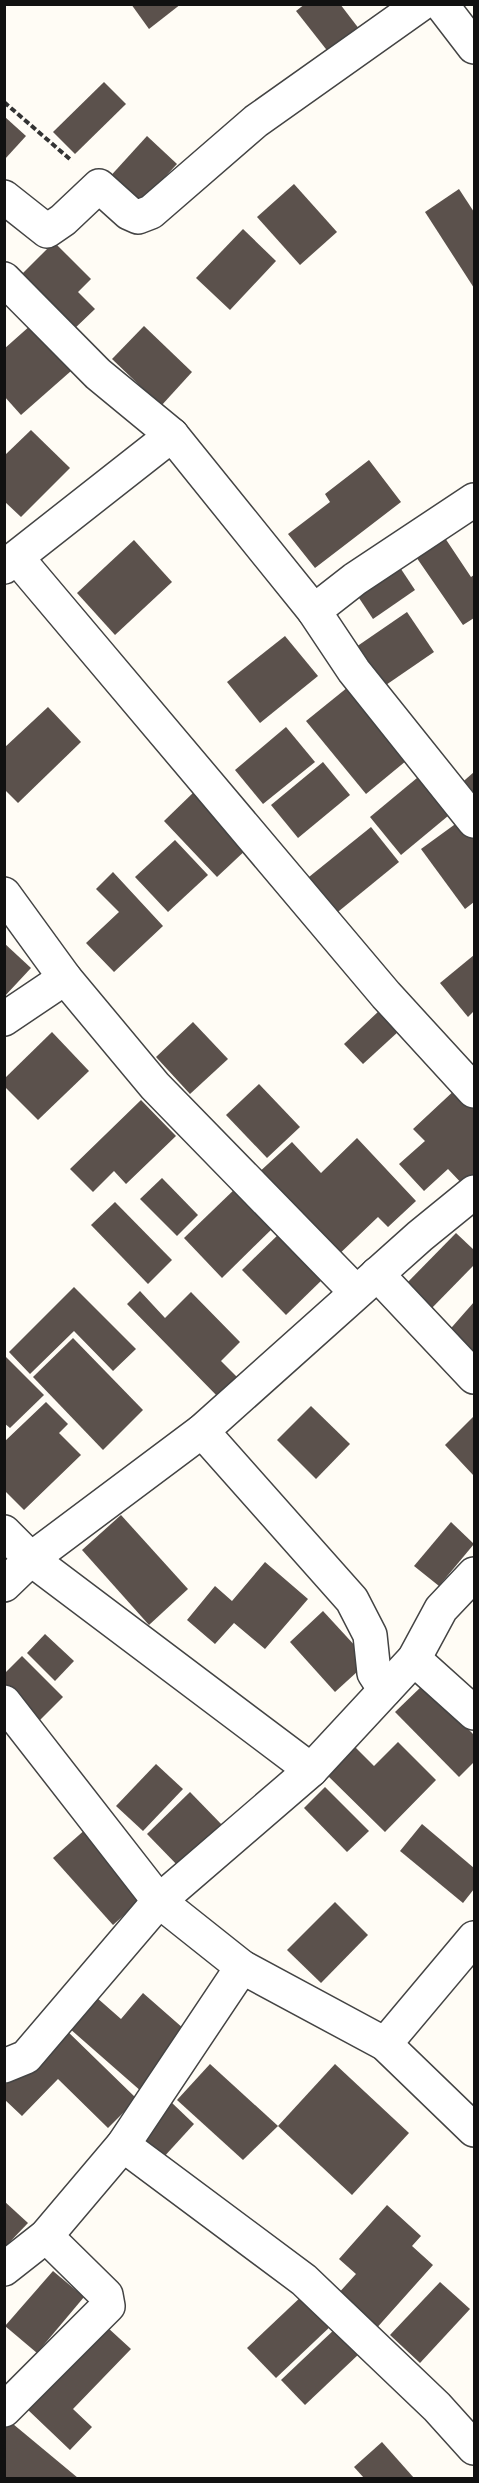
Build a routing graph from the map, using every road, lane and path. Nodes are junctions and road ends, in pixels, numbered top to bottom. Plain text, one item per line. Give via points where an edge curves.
1 (421, 4) edge
2 (441, 4) edge
3 (474, 47) edge
4 (4, 102) edge
5 (99, 186) junction
6 (4, 197) edge
7 (4, 279) edge
8 (172, 435) junction
9 (474, 500) edge
10 (11, 563) edge
11 (314, 611) junction
12 (474, 821) edge
13 (4, 894) edge
14 (65, 978) junction
15 (4, 1019) edge
16 (474, 1091) edge
17 (474, 1192) edge
18 (366, 1283) junction
19 (474, 1377) edge
20 (202, 1431) junction
21 (4, 1532) edge
22 (31, 1559) junction
23 (474, 1574) edge
24 (4, 1585) edge
25 (414, 1659) junction
26 (385, 1690) junction
27 (4, 1702) edge
28 (474, 1713) edge
29 (311, 1770) junction
30 (159, 1901) junction
31 (474, 1938) edge
32 (242, 1967) junction
33 (385, 2044) junction
34 (4, 2066) edge
35 (474, 2130) edge
36 (123, 2145) junction
37 (46, 2236) junction
38 (4, 2270) edge
39 (4, 2410) edge
40 (474, 2448) edge

1 - 5 street via 256,121 151,212 138,217 129,213
2 - 3 street
4 - 5 path
5 - 6 street via 50,231
7 - 8 street via 98,374
8 - 10 street
8 - 11 street
9 - 11 street
10 - 16 street
11 - 12 street via 354,671
13 - 14 street
14 - 15 street
14 - 18 street via 155,1086
17 - 18 street
18 - 19 street
18 - 20 street
20 - 22 street
20 - 26 street via 352,1600 370,1635 374,1673
21 - 22 street
22 - 24 street
22 - 29 street
23 - 25 street via 441,1609
25 - 26 street
25 - 28 street
26 - 29 street
27 - 30 street
29 - 30 street
30 - 32 street
30 - 34 street via 26,2057
31 - 33 street
32 - 33 street
32 - 36 street
33 - 35 street
36 - 37 street
36 - 40 street via 304,2280 437,2407
37 - 38 street
37 - 39 street via 106,2295 108,2306

